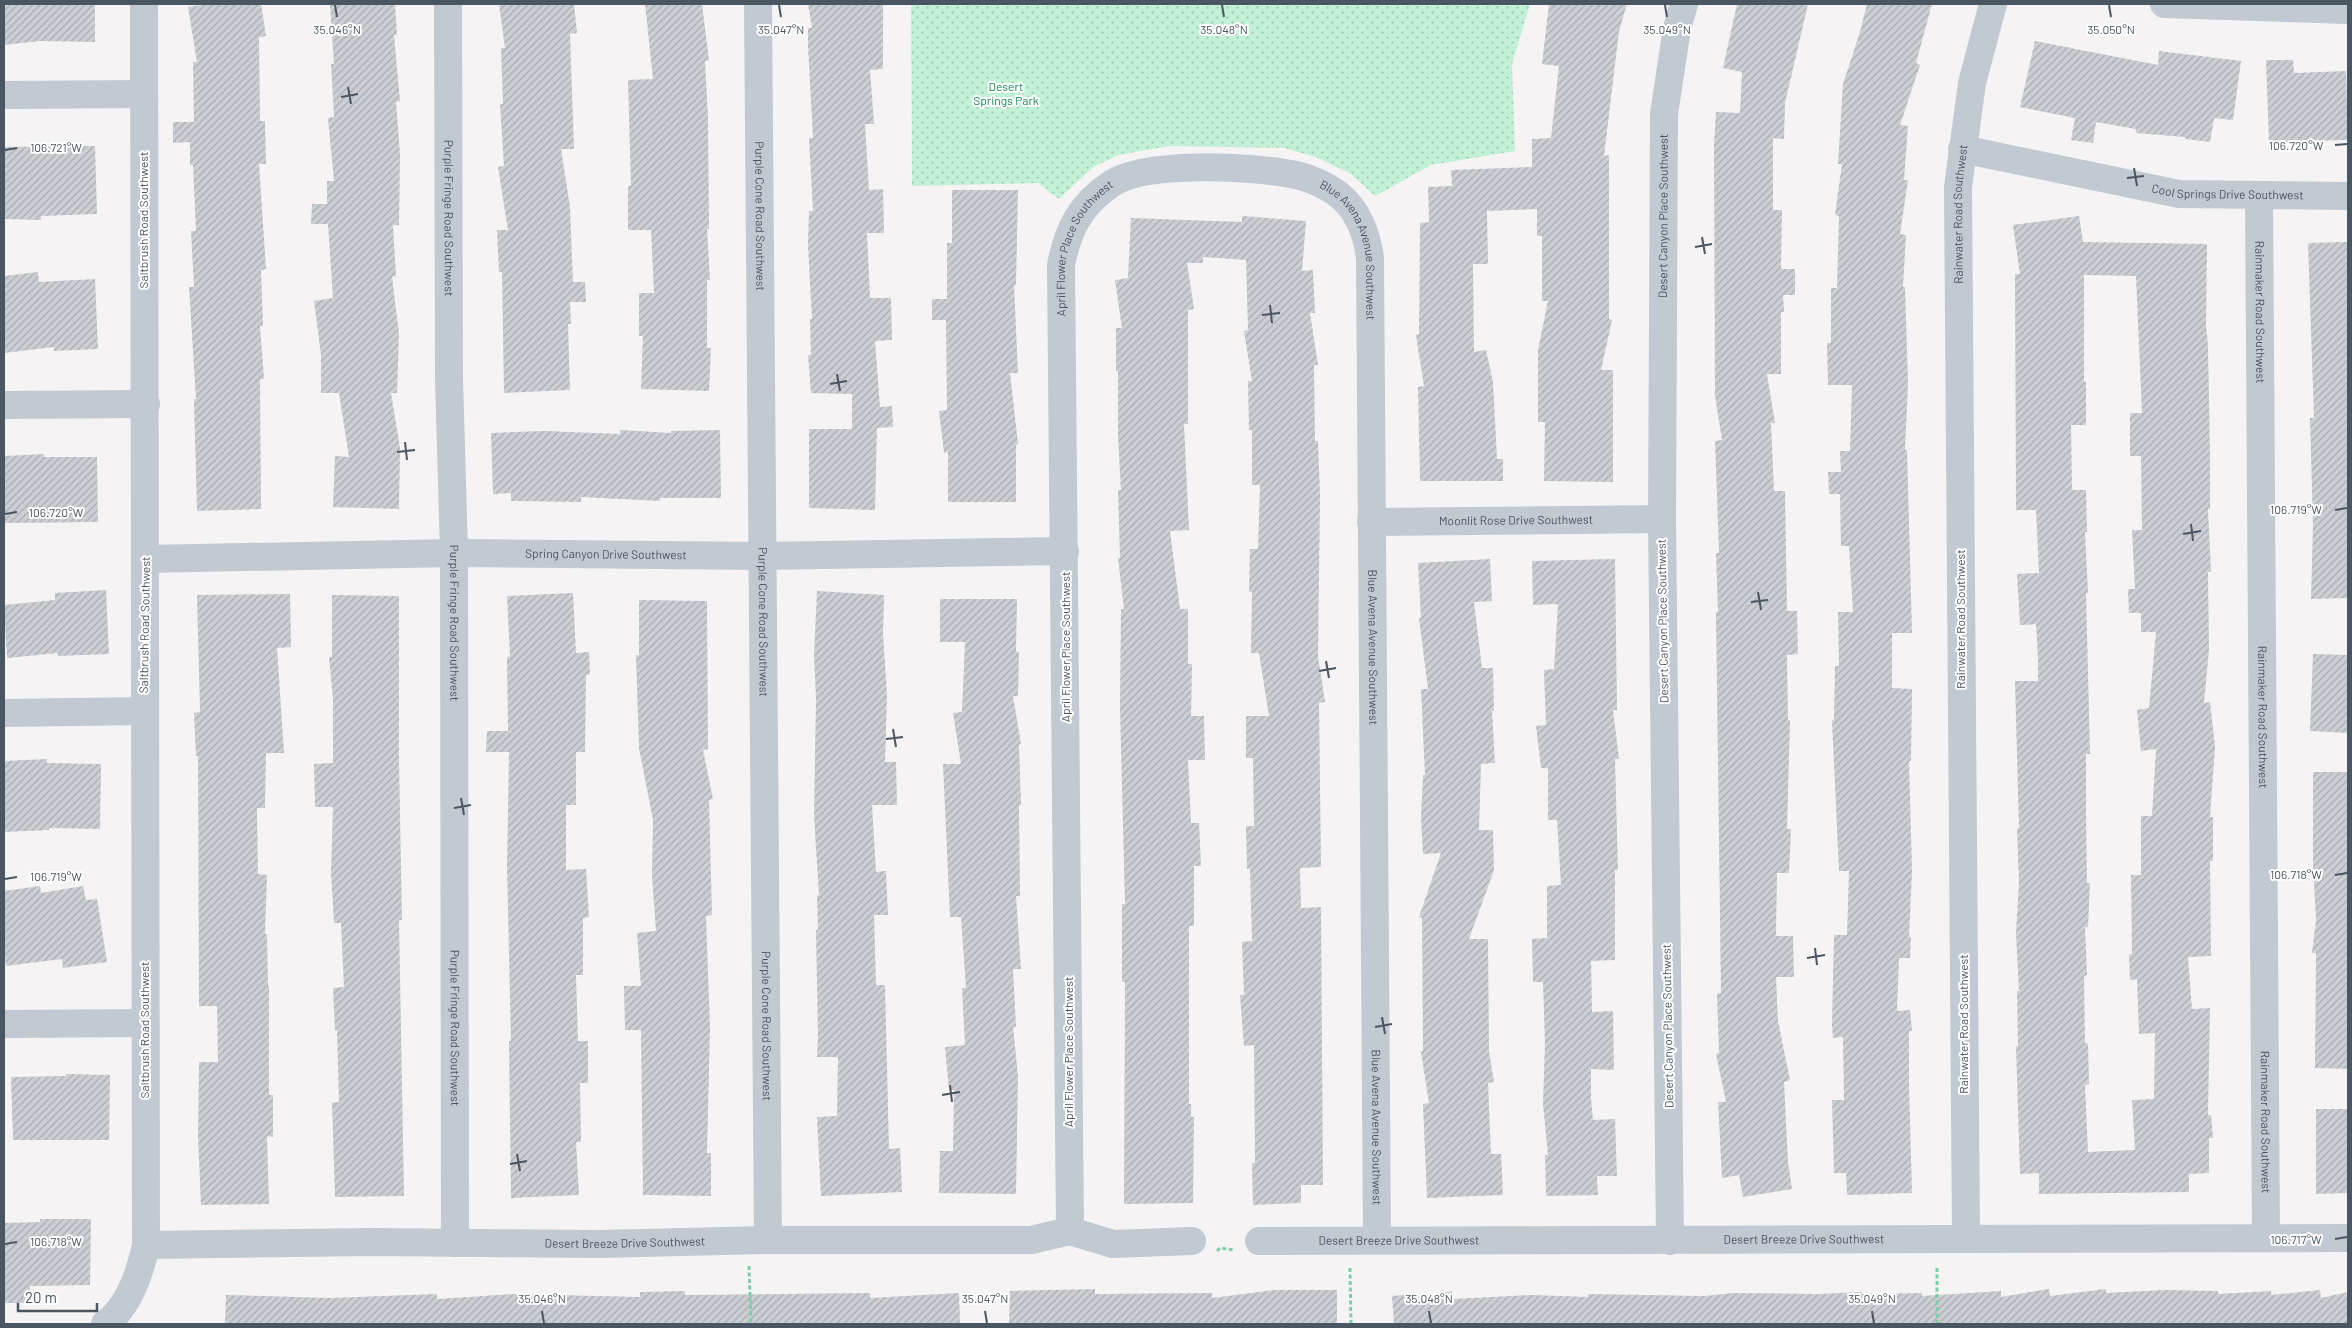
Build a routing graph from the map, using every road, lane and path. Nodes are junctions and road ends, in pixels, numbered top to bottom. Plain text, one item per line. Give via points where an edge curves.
1 (144, 4) edge
2 (448, 4) edge
3 (758, 4) edge
4 (1684, 4) edge
5 (1993, 4) edge
6 (2164, 4) edge
7 (2343, 8) edge
8 (143, 94) junction
9 (4, 95) edge
10 (1962, 149) junction
11 (1213, 167) joint
12 (2259, 196) junction
13 (2348, 196) edge
14 (146, 404) junction
15 (4, 405) edge
16 (1662, 519) junction
17 (1371, 522) junction
18 (1065, 551) junction
19 (454, 553) junction
20 (762, 556) junction
21 (146, 559) junction
22 (144, 711) junction
23 (4, 713) edge
24 (145, 1023) junction
25 (4, 1024) edge
26 (1070, 1231) junction
27 (1938, 1238) junction
28 (1966, 1238) junction
29 (2266, 1238) junction
30 (2348, 1238) edge
31 (758, 1240) junction
32 (1364, 1240) junction
33 (1670, 1241) junction
34 (455, 1243) junction
35 (146, 1245) junction
36 (1203, 1247) joint
37 (1249, 1247) joint
38 (105, 1324) edge
39 (752, 1324) edge
40 (1351, 1324) edge
41 (1937, 1324) edge

1 - 8 street, Saltbrush Road Southwest
2 - 19 street, Purple Fringe Road Southwest via 449,378
3 - 20 street, Purple Cone Road Southwest
4 - 16 street, Desert Canyon Place Southwest via 1677,28 1664,114
5 - 10 street, Rainwater Road Southwest via 1972,83
6 - 7 street
8 - 9 street
8 - 14 street, Saltbrush Road Southwest
10 - 12 street, Cool Springs Drive Southwest via 2179,194
10 - 28 street, Rainwater Road Southwest via 1958,197
11 - 17 street, Blue Avena Avenue Southwest via 1291,174 1317,182 1339,195 1367,236 1370,258
11 - 18 street, April Flower Place Southwest via 1151,170 1113,183 1088,203 1067,237 1061,265
12 - 13 street, Cool Springs Drive Southwest
12 - 29 street, Rainmaker Road Southwest
14 - 15 street
14 - 21 street, Saltbrush Road Southwest
16 - 17 street, Moonlit Rose Drive Southwest
16 - 33 street, Desert Canyon Place Southwest
17 - 32 street, Blue Avena Avenue Southwest
18 - 20 street, Spring Canyon Drive Southwest
18 - 26 street, April Flower Place Southwest
19 - 20 street, Spring Canyon Drive Southwest
19 - 21 street, Spring Canyon Drive Southwest
19 - 34 street, Purple Fringe Road Southwest
20 - 31 street, Purple Cone Road Southwest
21 - 22 street, Saltbrush Road Southwest
22 - 23 street
22 - 24 street, Saltbrush Road Southwest
24 - 25 street
24 - 35 street, Saltbrush Road Southwest
26 - 31 street, Desert Breeze Drive Southwest via 1032,1240
26 - 36 street via 1113,1244
27 - 28 street, Desert Breeze Drive Southwest
27 - 33 street, Desert Breeze Drive Southwest
27 - 41 path
28 - 29 street, Desert Breeze Drive Southwest
29 - 30 street, Desert Breeze Drive Southwest
31 - 34 street, Desert Breeze Drive Southwest
31 - 39 path
32 - 33 street, Desert Breeze Drive Southwest
32 - 37 street, Desert Breeze Drive Southwest
32 - 40 path
34 - 35 street, Desert Breeze Drive Southwest
35 - 38 street via 141,1269 128,1296
36 - 37 path

